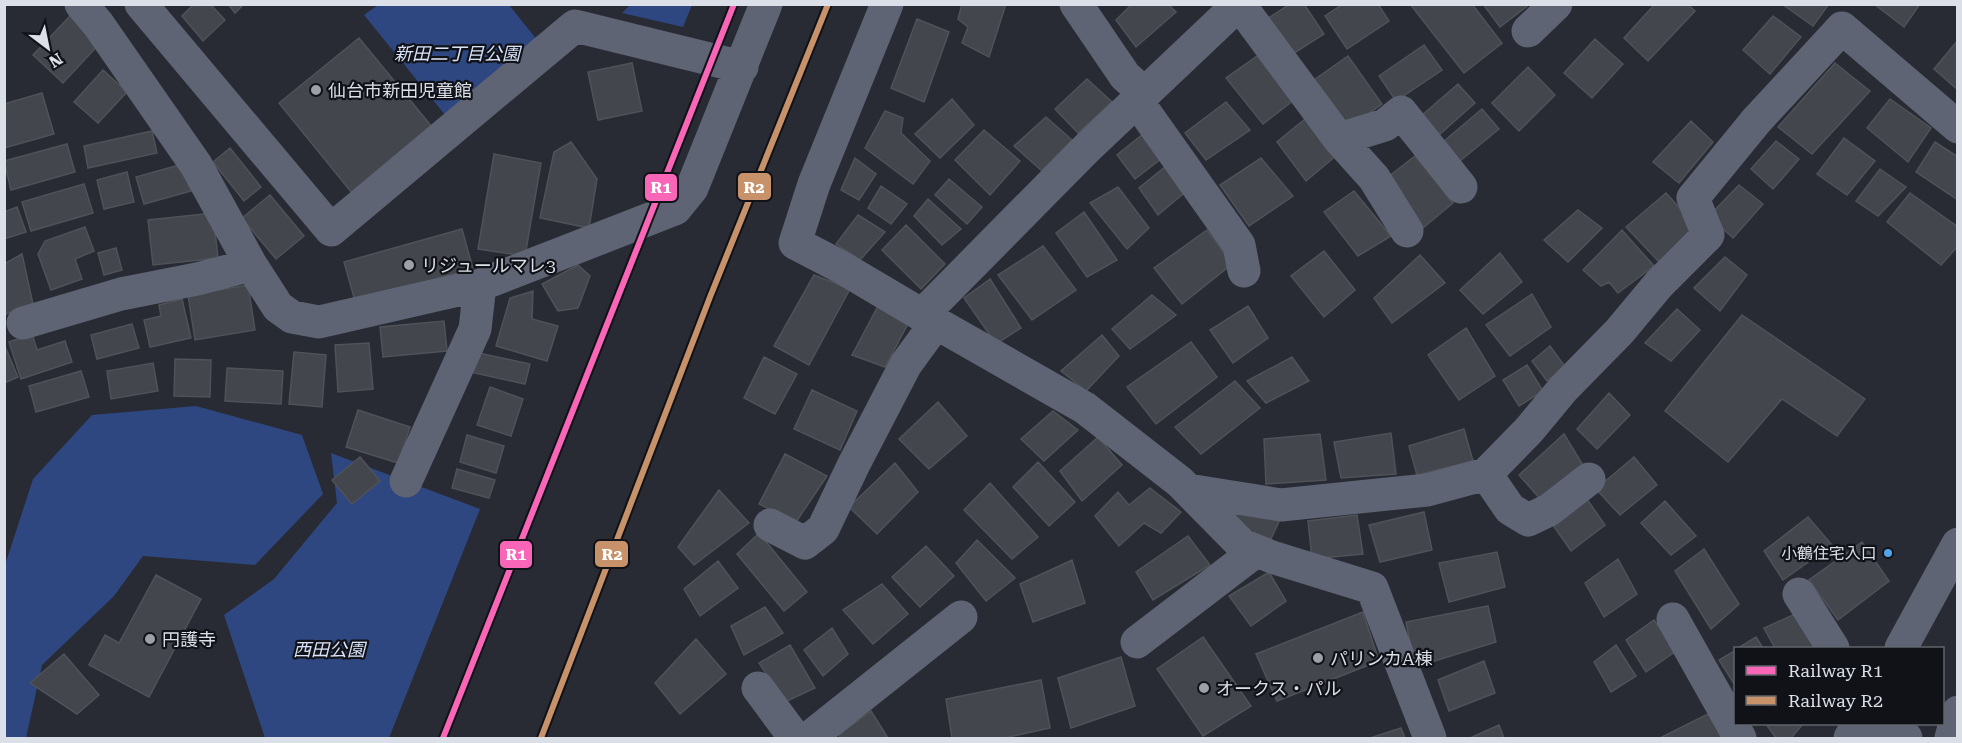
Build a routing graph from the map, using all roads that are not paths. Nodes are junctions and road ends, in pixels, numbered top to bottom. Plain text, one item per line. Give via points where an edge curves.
1 (81, 4) edge
2 (141, 4) edge
3 (766, 4) edge
4 (888, 4) edge
5 (1076, 4) edge
6 (1239, 4) edge
7 (1556, 4) edge
8 (1846, 16) edge
9 (1528, 31) dead end
10 (742, 67) junction
11 (1141, 97) junction
12 (1958, 127) edge
13 (1339, 139) junction
14 (1461, 187) dead end
15 (1407, 231) dead end
16 (251, 265) junction
17 (1244, 271) dead end
18 (480, 285) junction
19 (929, 319) junction
20 (22, 323) dead end
21 (1486, 474) junction
22 (1589, 479) dead end
23 (406, 481) dead end
24 (1188, 490) junction
25 (770, 525) dead end
26 (1958, 544) edge
27 (1256, 551) junction
28 (1798, 594) dead end
29 (961, 617) dead end
30 (1673, 619) dead end
31 (1137, 642) dead end
32 (1832, 647) edge
33 (1902, 647) edge
34 (758, 688) dead end
35 (1958, 712) edge
36 (1883, 725) edge
37 (795, 738) edge
38 (809, 738) edge
39 (1430, 738) edge
40 (1740, 738) edge
41 (1906, 738) edge
42 (1951, 738) edge

1 - 16 street via 196,165
2 - 10 street via 331,230 575,26
3 - 10 street
4 - 19 street via 814,184 795,243
5 - 11 street
6 - 11 street
6 - 13 street
7 - 9 street
8 - 12 street
8 - 21 street via 1693,198 1708,235
10 - 18 street via 692,188 675,209
11 - 17 street via 1239,245
11 - 19 street via 1088,147
13 - 14 street via 1384,125 1401,112
13 - 15 street via 1374,178
16 - 18 street via 278,307 292,317 319,322
16 - 20 street via 121,294
18 - 23 street via 475,329
19 - 24 street via 1085,408
19 - 25 street via 823,529 805,543
21 - 22 street via 1510,509 1528,520 1549,510
21 - 24 street via 1427,490 1281,505
24 - 27 street via 1242,545
26 - 33 main road
27 - 31 street
27 - 39 street via 1372,588
28 - 32 street
29 - 38 street
30 - 40 street
34 - 37 street
35 - 42 street
36 - 41 street

